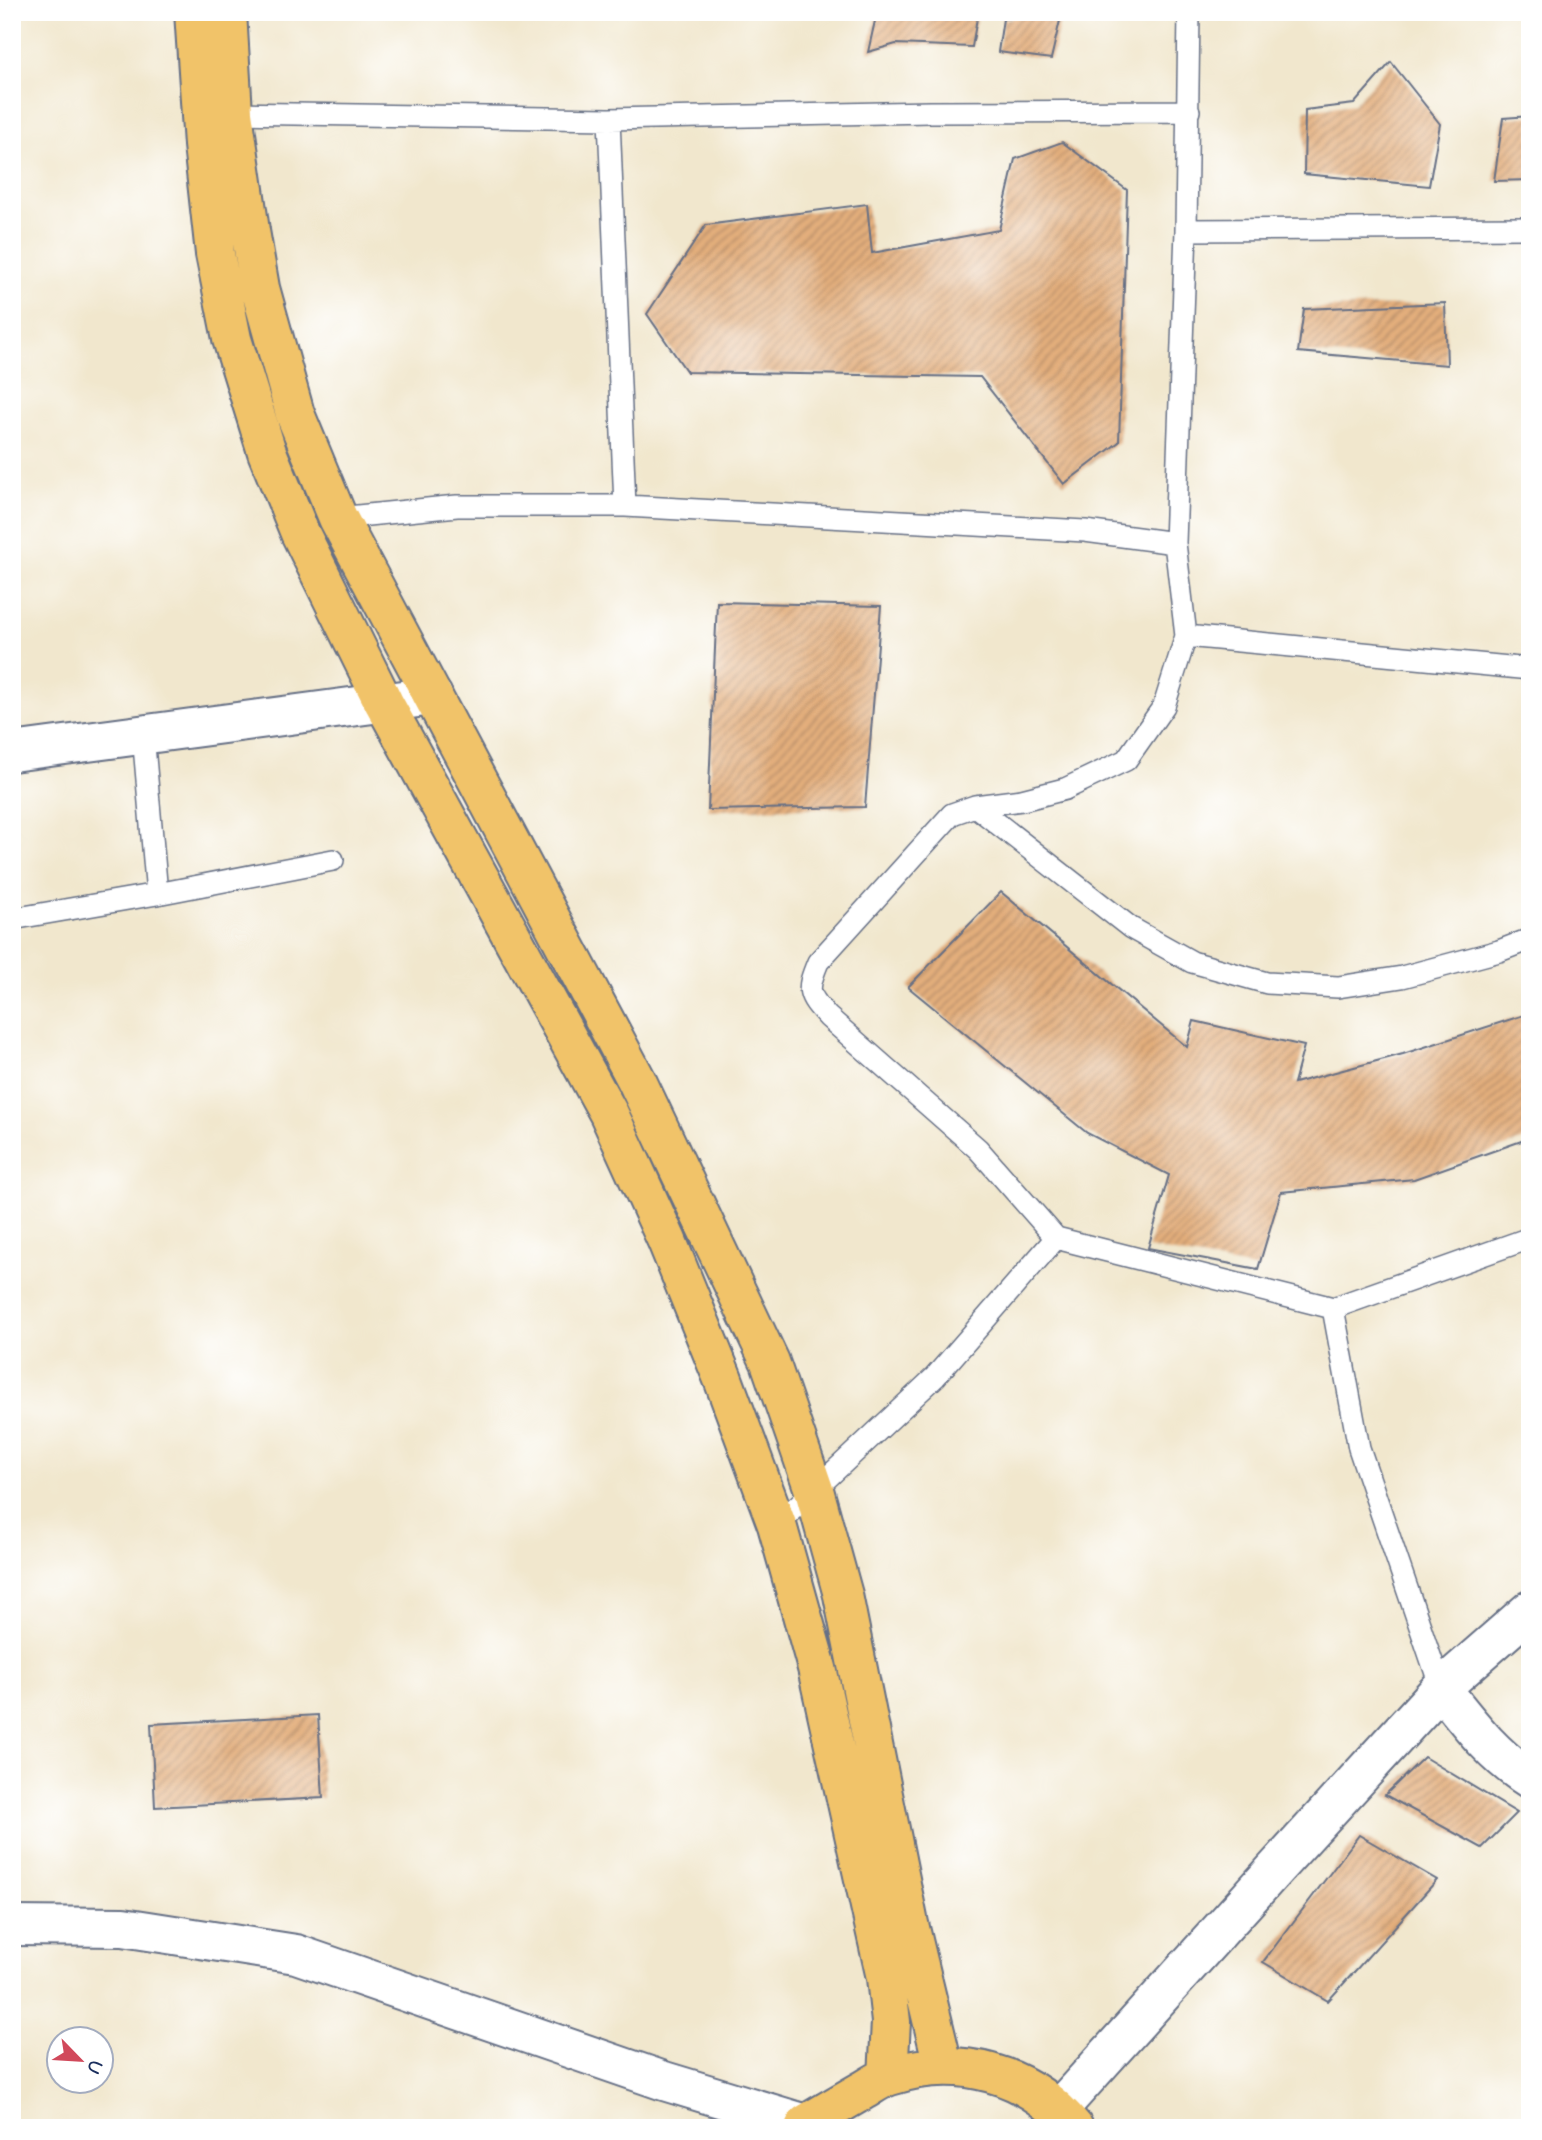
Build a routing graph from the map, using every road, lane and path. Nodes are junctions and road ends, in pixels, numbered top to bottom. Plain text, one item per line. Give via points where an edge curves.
1 (194, 12) edge
2 (227, 12) edge
3 (1189, 12) edge
4 (1189, 111) junction
5 (233, 113) junction
6 (609, 119) junction
7 (1530, 228) edge
8 (1186, 230) junction
9 (625, 506) junction
10 (338, 519) junction
11 (1175, 543) junction
12 (1186, 636) junction
13 (1530, 669) edge
14 (433, 696) junction
15 (384, 703) junction
16 (143, 734) junction
17 (12, 752) edge
18 (975, 806) junction
19 (333, 860) dead end
20 (157, 894) junction
21 (12, 919) edge
22 (1530, 939) edge
23 (1056, 1238) junction
24 (1530, 1238) edge
25 (1333, 1308) junction
26 (814, 1490) junction
27 (777, 1525) junction
28 (1530, 1610) edge
29 (1441, 1688) junction
30 (1530, 1779) edge
31 (12, 1926) edge
32 (943, 2065) junction
33 (888, 2076) junction
34 (1066, 2119) edge
35 (805, 2126) edge

1 - 15 highway via 215,254 232,339 267,452 300,533
2 - 5 highway
3 - 4 lane
4 - 6 lane via 930,111
4 - 8 lane
5 - 6 lane
5 - 10 highway via 272,337 295,414
6 - 9 lane
7 - 8 lane
8 - 11 lane
9 - 10 lane via 457,506
9 - 11 lane via 1085,531
10 - 14 highway
11 - 12 lane
12 - 13 lane
12 - 18 lane via 1164,705 1126,760 1065,789
14 - 15 street
14 - 26 highway via 636,1080 705,1222 770,1363
15 - 16 street
15 - 27 highway via 609,1114 667,1241
16 - 17 street
16 - 20 lane
18 - 22 lane via 1131,928 1192,962 1267,983 1338,987 1402,976
18 - 23 lane via 952,814 818,962 809,992 828,1017 978,1149
19 - 20 lane
20 - 21 lane
23 - 25 lane
23 - 26 lane via 935,1377
24 - 25 lane
25 - 29 lane via 1359,1448
26 - 27 lane
26 - 32 highway via 843,1595 909,1924
27 - 33 highway via 817,1668 886,1978 891,2022
28 - 29 street
29 - 30 street via 1485,1743 1508,1766
29 - 34 street via 1276,1868
31 - 35 street via 123,1927 296,1954
32 - 33 highway
32 - 34 highway via 985,2070 1024,2085
33 - 35 highway

